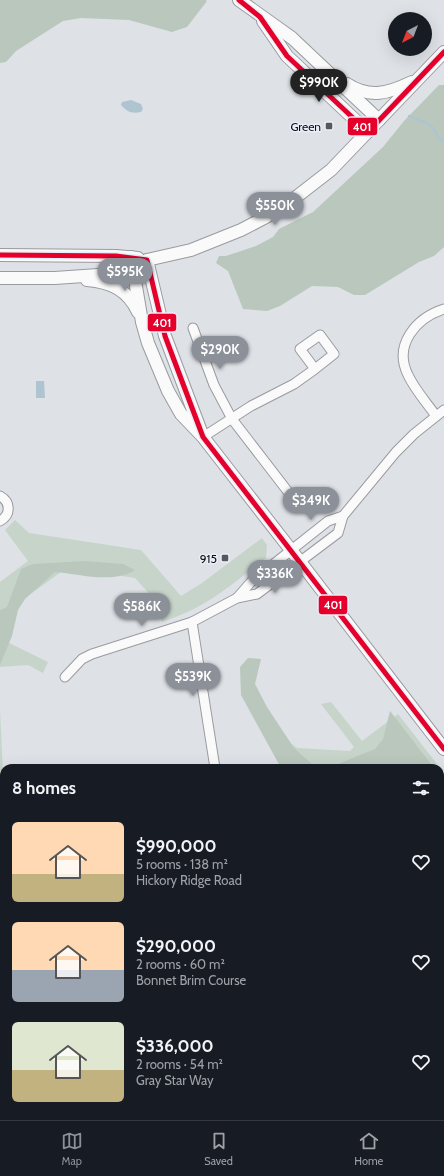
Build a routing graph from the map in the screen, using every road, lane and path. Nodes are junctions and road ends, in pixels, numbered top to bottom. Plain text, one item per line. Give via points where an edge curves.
1 (239, 0) edge
2 (260, 17) junction
3 (444, 52) edge
4 (329, 72) junction
5 (419, 79) junction
6 (379, 120) junction
7 (368, 132) junction
8 (0, 255) edge
9 (147, 260) junction
10 (133, 262) junction
11 (0, 278) edge
12 (55, 278) junction
13 (444, 309) edge
14 (142, 322) junction
15 (193, 328) dead end
16 (314, 369) dead end
17 (440, 413) edge
18 (232, 419) junction
19 (203, 437) junction
20 (289, 493) dead end
21 (0, 496) edge
22 (343, 516) junction
23 (0, 521) edge
24 (291, 550) junction
25 (301, 562) junction
26 (237, 598) junction
27 (192, 622) junction
28 (65, 678) dead end
29 (444, 750) edge
30 (214, 764) edge

1 - 2 street
2 - 4 street via 292,38
2 - 7 street via 287,56
3 - 5 street
4 - 5 street via 355,89 376,94 394,90
4 - 6 street
5 - 6 street
6 - 7 street
7 - 9 street via 316,182 266,217 192,250
8 - 10 street
9 - 10 street
9 - 19 street via 165,336
10 - 12 street via 98,274
10 - 14 street
11 - 12 street
12 - 14 street via 99,281 116,287 134,303
13 - 17 street via 430,314 414,327 403,355 407,374
14 - 19 street via 168,390 181,414
15 - 18 street via 214,385
16 - 18 street via 294,384
17 - 22 street via 405,442
18 - 19 street
18 - 20 street
19 - 24 street
21 - 23 street via 7,502 8,511 5,518
22 - 24 street via 328,521
22 - 25 street via 338,533
24 - 25 street
24 - 26 street via 251,582
25 - 26 street via 257,594
25 - 29 street
26 - 27 street
27 - 28 street via 92,654 82,659
27 - 30 street

